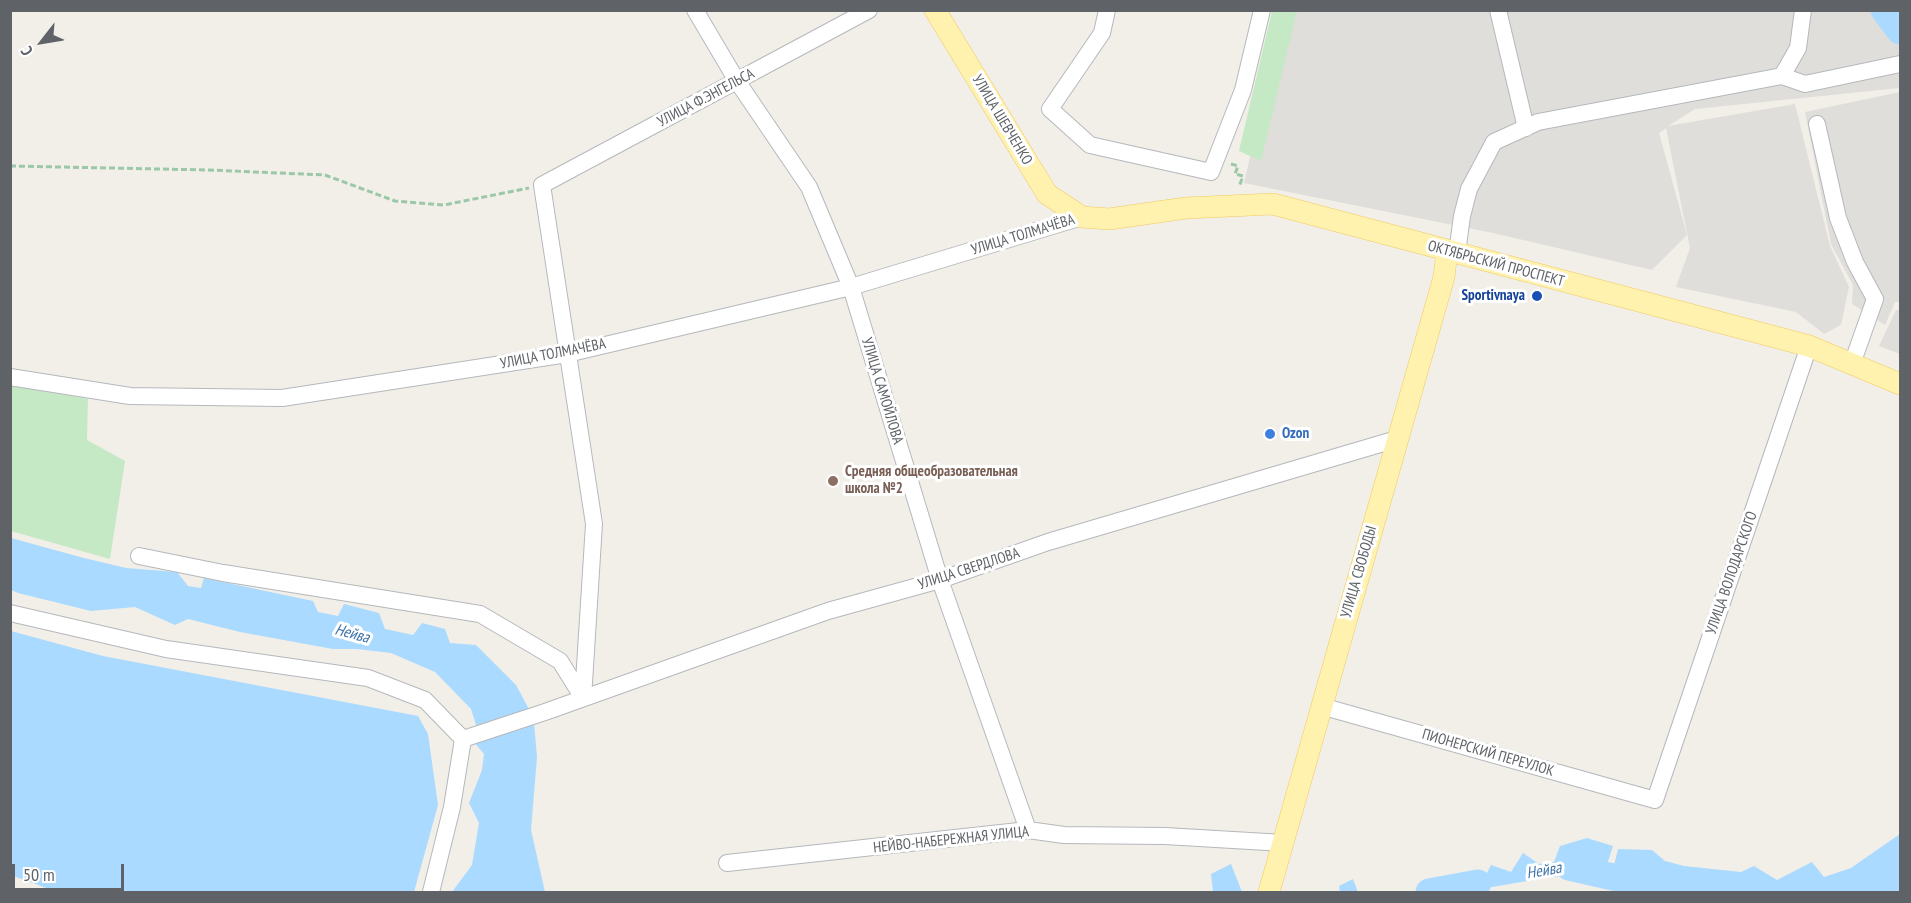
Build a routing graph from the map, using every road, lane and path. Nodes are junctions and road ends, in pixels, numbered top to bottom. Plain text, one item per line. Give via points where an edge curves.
1 (695, 10) edge
2 (869, 10) edge
3 (935, 10) edge
4 (1107, 10) edge
5 (1262, 10) edge
6 (1498, 10) edge
7 (1803, 10) edge
8 (1900, 64) edge
9 (1782, 76) junction
10 (738, 81) junction
11 (1817, 124) dead end
12 (1526, 128) junction
13 (1220, 147) junction
14 (10, 166) edge
15 (542, 185) junction
16 (1239, 187) dead end
17 (1082, 217) junction
18 (1452, 252) junction
19 (850, 287) junction
20 (1809, 346) junction
21 (567, 354) junction
22 (1852, 364) junction
23 (10, 377) edge
24 (1900, 384) edge
25 (1397, 439) junction
26 (139, 556) dead end
27 (939, 580) junction
28 (10, 613) edge
29 (584, 698) junction
30 (1321, 706) junction
31 (463, 739) junction
32 (1656, 800) joint
33 (1028, 830) junction
34 (1284, 843) junction
35 (727, 863) dead end
36 (1270, 886) edge
37 (430, 892) edge

1 - 10 street, УЛИЦА САМОЙЛОВА
2 - 10 street, УЛИЦА Ф.ЭНГЕЛЬСА
3 - 17 main road, УЛИЦА ШЕВЧЕНКО via 1047,194
4 - 13 street via 1102,33 1050,109 1090,145 1211,172
5 - 13 street via 1243,90
6 - 12 street
7 - 9 street via 1798,48
8 - 9 street via 1805,84
9 - 12 street via 1549,120
10 - 15 street, УЛИЦА Ф.ЭНГЕЛЬСА
10 - 19 street, УЛИЦА САМОЙЛОВА via 809,187
11 - 22 street via 1838,218 1875,299
12 - 18 street via 1494,142 1469,189
13 - 16 path via 1231,151 1227,162 1238,166 1235,174 1242,176
14 - 15 path via 325,175 394,201 444,205
15 - 21 street
17 - 18 main road, ОКТЯБРЬСКИЙ ПРОСПЕКТ via 1109,219 1186,208 1274,204
17 - 19 street, УЛИЦА ТОЛМАЧЁВА
18 - 20 main road, ОКТЯБРЬСКИЙ ПРОСПЕКТ
18 - 25 main road, УЛИЦА СВОБОДЫ
19 - 21 street, УЛИЦА ТОЛМАЧЁВА
19 - 27 street, УЛИЦА САМОЙЛОВА
20 - 22 main road, ОКТЯБРЬСКИЙ ПРОСПЕКТ
20 - 32 street, УЛИЦА ВОЛОДАРСКОГО
21 - 23 street, УЛИЦА ТОЛМАЧЁВА via 282,398 130,396
21 - 29 street via 594,524
22 - 24 main road, ОКТЯБРЬСКИЙ ПРОСПЕКТ
25 - 27 street, УЛИЦА СВЕРДЛОВА via 1048,543
25 - 30 main road, УЛИЦА СВОБОДЫ
26 - 29 street via 480,614 560,661
27 - 29 street, УЛИЦА СВЕРДЛОВА via 828,611
27 - 33 street, УЛИЦА САМОЙЛОВА
28 - 31 street via 166,649 368,678 425,700
29 - 31 street, УЛИЦА СВЕРДЛОВА
30 - 32 street, ПИОНЕРСКИЙ ПЕРЕУЛОК
30 - 34 main road, УЛИЦА СВОБОДЫ
31 - 37 street via 452,807
33 - 34 street, НЕЙВО-НАБЕРЕЖНАЯ УЛИЦА via 1064,835
33 - 35 street, НЕЙВО-НАБЕРЕЖНАЯ УЛИЦА
34 - 36 main road, УЛИЦА СВОБОДЫ

